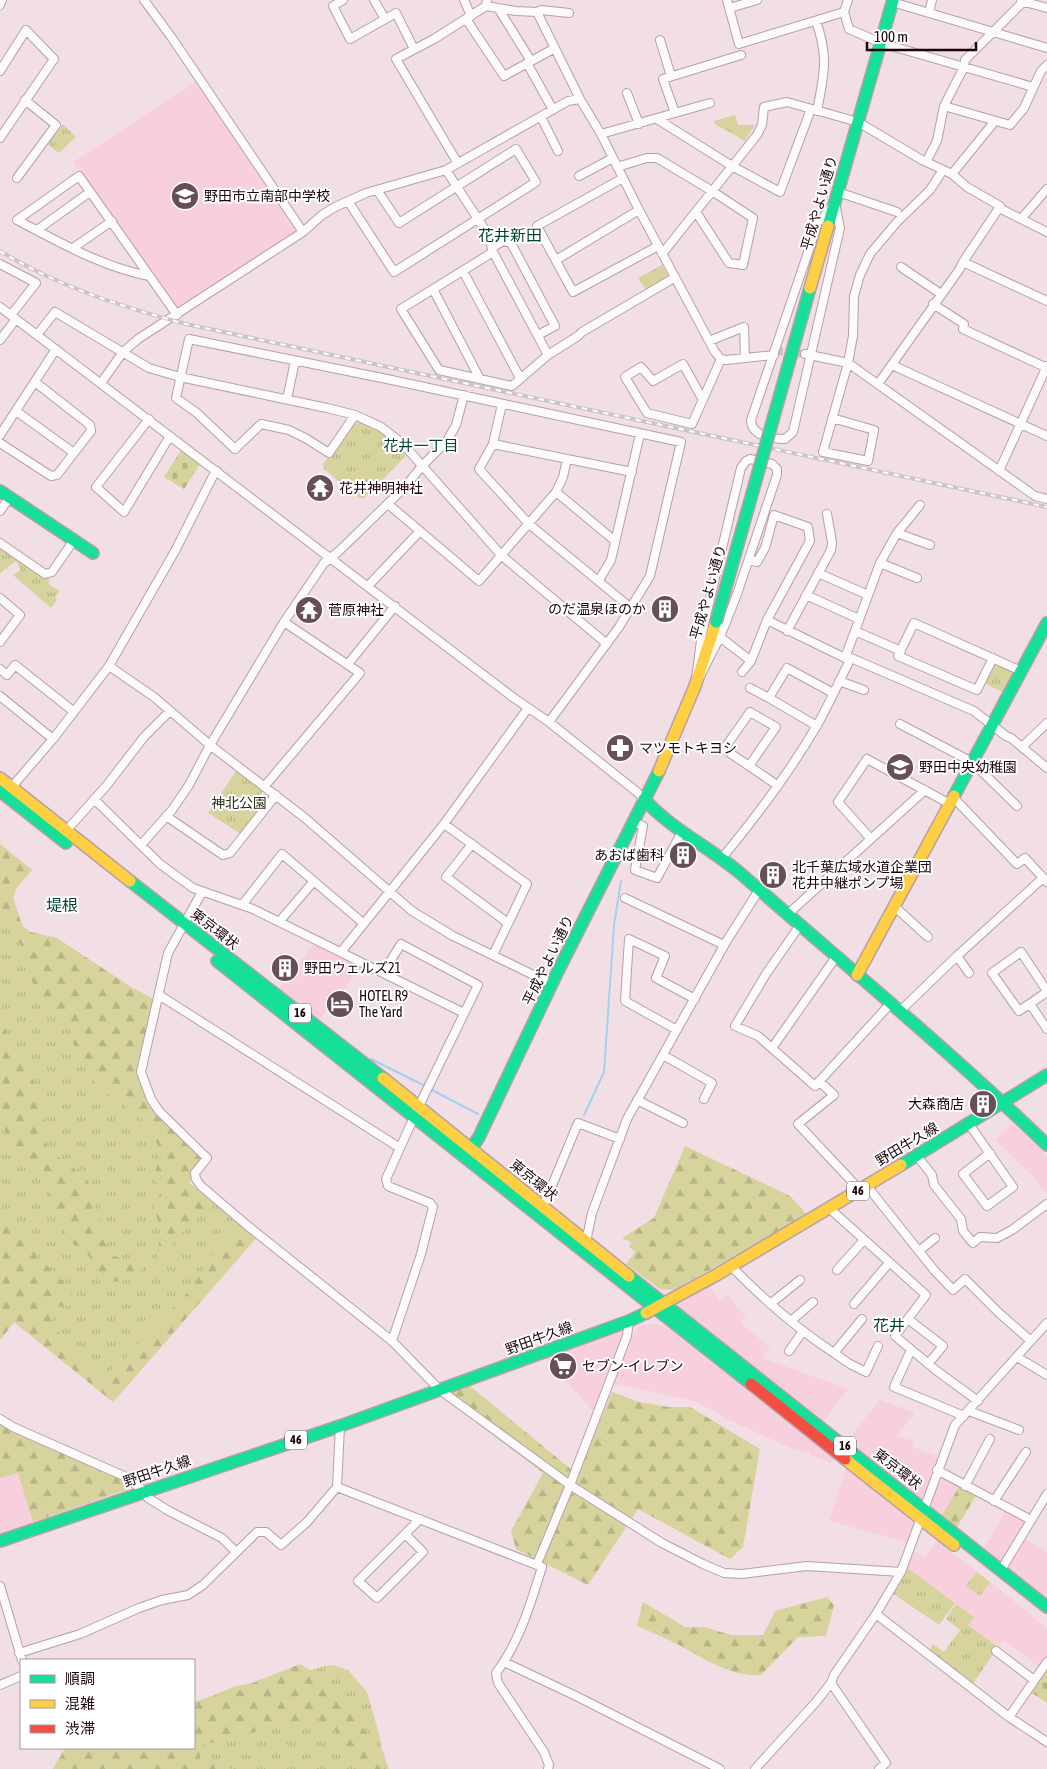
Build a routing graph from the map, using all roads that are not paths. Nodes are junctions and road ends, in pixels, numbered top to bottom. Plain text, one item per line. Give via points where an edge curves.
1 (2, 0) edge
2 (144, 0) edge
3 (343, 0) edge
4 (374, 0) edge
5 (464, 0) edge
6 (757, 0) edge
7 (848, 0) edge
8 (932, 0) edge
9 (1023, 0) edge
10 (892, 1) edge
11 (487, 3) edge
12 (728, 4) edge
13 (0, 5) edge
14 (498, 8) junction
15 (1047, 8) edge
16 (537, 12) junction
17 (844, 12) junction
18 (929, 13) junction
19 (569, 14) dead end
20 (469, 17) junction
21 (385, 19) junction
22 (816, 21) junction
23 (992, 32) junction
24 (660, 40) dead end
25 (881, 44) junction
26 (555, 48) junction
27 (1047, 48) edge
28 (414, 49) junction
29 (741, 55) dead end
30 (529, 62) junction
31 (1047, 66) edge
32 (964, 67) junction
33 (1, 69) edge
34 (1041, 72) junction
35 (671, 76) junction
36 (1047, 78) edge
37 (1033, 87) junction
38 (627, 93) dead end
39 (580, 99) junction
40 (25, 100) junction
41 (710, 103) dead end
42 (944, 106) junction
43 (553, 110) junction
44 (814, 110) junction
45 (675, 113) junction
46 (541, 117) junction
47 (657, 118) junction
48 (995, 121) junction
49 (858, 122) junction
50 (639, 124) junction
51 (601, 134) junction
52 (0, 138) edge
53 (558, 151) dead end
54 (613, 158) junction
55 (457, 162) junction
56 (926, 162) junction
57 (732, 166) junction
58 (617, 167) junction
59 (446, 170) junction
60 (943, 170) junction
61 (952, 174) junction
62 (579, 176) dead end
63 (17, 178) dead end
64 (623, 178) junction
65 (457, 186) junction
66 (1047, 189) edge
67 (377, 190) junction
68 (90, 192) junction
69 (712, 192) junction
70 (836, 197) junction
71 (348, 201) junction
72 (999, 208) junction
73 (639, 210) junction
74 (696, 212) junction
75 (897, 212) dead end
76 (477, 218) junction
77 (1021, 219) junction
78 (112, 221) junction
79 (37, 230) junction
80 (303, 232) junction
81 (1047, 232) edge
82 (73, 248) junction
83 (493, 250) junction
84 (660, 250) junction
85 (556, 260) junction
86 (962, 262) junction
87 (0, 264) edge
88 (901, 267) dead end
89 (463, 271) junction
90 (149, 276) junction
91 (674, 278) junction
92 (433, 290) junction
93 (942, 294) junction
94 (1047, 301) edge
95 (934, 304) junction
96 (0, 307) edge
97 (177, 314) junction
98 (13, 317) junction
99 (37, 335) junction
100 (538, 335) junction
101 (0, 340) edge
102 (709, 340) junction
103 (56, 349) junction
104 (123, 352) junction
105 (808, 354) junction
106 (548, 355) junction
107 (774, 355) junction
108 (745, 358) junction
109 (721, 359) junction
110 (295, 361) junction
111 (848, 363) junction
112 (892, 365) junction
113 (1047, 368) edge
114 (180, 377) junction
115 (520, 378) junction
116 (480, 379) junction
117 (35, 382) junction
118 (101, 383) junction
119 (878, 384) junction
120 (464, 395) junction
121 (287, 399) junction
122 (703, 400) junction
123 (502, 404) junction
124 (16, 411) junction
125 (355, 415) junction
126 (832, 418) junction
127 (148, 419) junction
128 (1020, 424) junction
129 (640, 434) junction
130 (0, 435) edge
131 (170, 436) junction
132 (1047, 436) edge
133 (0, 443) edge
134 (492, 444) junction
135 (74, 453) junction
136 (567, 459) junction
137 (422, 466) junction
138 (217, 471) junction
139 (999, 471) junction
140 (632, 472) junction
141 (556, 492) junction
142 (5, 494) edge
143 (1047, 499) edge
144 (388, 504) junction
145 (920, 504) dead end
146 (0, 512) edge
147 (827, 514) dead end
148 (529, 524) junction
149 (420, 531) junction
150 (897, 533) junction
151 (74, 540) junction
152 (615, 540) junction
153 (0, 543) edge
154 (930, 545) dead end
155 (93, 553) dead end
156 (502, 556) junction
157 (331, 558) junction
158 (749, 560) junction
159 (880, 563) junction
160 (818, 572) junction
161 (917, 578) dead end
162 (599, 580) junction
163 (368, 586) junction
164 (806, 595) junction
165 (868, 595) junction
166 (0, 598) edge
167 (395, 606) junction
168 (631, 608) junction
169 (860, 619) junction
170 (767, 620) junction
171 (284, 622) junction
172 (1047, 623) edge
173 (787, 631) junction
174 (855, 631) junction
175 (720, 637) junction
176 (0, 642) edge
177 (607, 644) junction
178 (901, 651) junction
179 (848, 658) junction
180 (992, 658) junction
181 (751, 661) junction
182 (348, 664) junction
183 (109, 666) junction
184 (0, 669) edge
185 (1021, 671) junction
186 (742, 672) dead end
187 (839, 681) junction
188 (695, 686) junction
189 (750, 688) dead end
190 (864, 690) dead end
191 (833, 693) junction
192 (0, 696) edge
193 (770, 698) junction
194 (528, 708) junction
195 (73, 711) junction
196 (170, 711) junction
197 (549, 722) junction
198 (900, 724) dead end
199 (993, 724) junction
200 (1047, 724) edge
201 (817, 726) junction
202 (52, 738) junction
203 (210, 745) junction
204 (1022, 747) junction
205 (972, 762) junction
206 (750, 766) junction
207 (1047, 768) edge
208 (0, 778) edge
209 (777, 785) junction
210 (264, 787) junction
211 (925, 790) junction
212 (4, 793) edge
213 (276, 795) junction
214 (94, 799) junction
215 (644, 799) junction
216 (952, 801) junction
217 (1017, 806) dead end
218 (166, 816) junction
219 (634, 822) junction
220 (444, 824) junction
221 (683, 830) junction
222 (66, 831) junction
223 (871, 839) junction
224 (472, 844) junction
225 (141, 845) junction
226 (722, 858) junction
227 (1045, 880) edge
228 (314, 881) junction
229 (759, 890) junction
230 (388, 891) junction
231 (202, 892) junction
232 (625, 898) dead end
233 (242, 905) junction
234 (894, 906) junction
235 (788, 914) junction
236 (279, 922) junction
237 (363, 923) junction
238 (508, 923) junction
239 (800, 925) junction
240 (181, 928) junction
241 (928, 937) dead end
242 (724, 945) junction
243 (341, 952) junction
244 (493, 954) junction
245 (957, 956) junction
246 (836, 957) junction
247 (383, 973) junction
248 (969, 973) dead end
249 (857, 975) junction
250 (552, 984) junction
251 (1047, 992) edge
252 (159, 995) junction
253 (695, 999) junction
254 (1030, 1004) junction
255 (895, 1007) junction
256 (464, 1013) junction
257 (1047, 1029) edge
258 (677, 1030) junction
259 (772, 1048) junction
260 (663, 1055) junction
261 (1047, 1075) edge
262 (819, 1081) junction
263 (704, 1099) dead end
264 (637, 1100) junction
265 (1003, 1102) junction
266 (419, 1106) junction
267 (414, 1117) junction
268 (683, 1123) dead end
269 (969, 1124) junction
270 (620, 1139) junction
271 (1047, 1145) edge
272 (400, 1148) junction
273 (990, 1153) junction
274 (468, 1154) junction
275 (917, 1156) junction
276 (864, 1188) junction
277 (1047, 1204) edge
278 (543, 1207) junction
279 (830, 1208) junction
280 (935, 1238) dead end
281 (864, 1240) junction
282 (586, 1242) junction
283 (919, 1251) junction
284 (889, 1263) junction
285 (731, 1266) junction
286 (837, 1270) dead end
287 (800, 1280) dead end
288 (812, 1302) dead end
289 (770, 1304) junction
290 (854, 1304) dead end
291 (659, 1306) junction
292 (862, 1319) dead end
293 (908, 1319) junction
294 (629, 1321) junction
295 (791, 1321) junction
296 (1047, 1323) edge
297 (803, 1331) junction
298 (1039, 1332) junction
299 (1047, 1337) edge
300 (392, 1341) junction
301 (1031, 1341) junction
302 (878, 1346) dead end
303 (911, 1350) junction
304 (790, 1351) dead end
305 (834, 1353) junction
306 (1017, 1356) junction
307 (928, 1364) junction
308 (1047, 1375) edge
309 (440, 1390) junction
310 (978, 1401) junction
311 (966, 1414) junction
312 (0, 1419) edge
313 (340, 1426) junction
314 (1019, 1430) dead end
315 (990, 1440) dead end
316 (1026, 1452) dead end
317 (937, 1470) junction
318 (570, 1485) junction
319 (965, 1486) junction
320 (337, 1488) junction
321 (144, 1491) junction
322 (1047, 1494) edge
323 (994, 1501) junction
324 (1040, 1506) junction
325 (1047, 1511) edge
326 (922, 1514) junction
327 (420, 1519) junction
328 (1031, 1520) junction
329 (405, 1534) junction
330 (0, 1541) edge
331 (236, 1552) junction
332 (537, 1564) junction
333 (1001, 1570) junction
334 (901, 1572) junction
335 (0, 1586) edge
336 (1047, 1607) edge
337 (876, 1614) junction
338 (1047, 1618) edge
339 (996, 1651) dead end
340 (20, 1656) edge
341 (504, 1662) junction
342 (1047, 1662) edge
343 (20, 1676) edge
344 (1034, 1680) junction
345 (831, 1683) junction
346 (0, 1685) edge
347 (1009, 1717) junction
348 (1047, 1742) edge
349 (548, 1769) edge
350 (720, 1769) edge
351 (755, 1769) edge
352 (879, 1769) edge

1 - 13 street
2 - 80 street
3 - 21 street via 333,6 350,39
4 - 21 street
5 - 20 street
6 - 12 street
7 - 17 street
8 - 18 street
9 - 15 street
9 - 23 street
10 - 18 street
10 - 25 main road, 平成やよい通り
11 - 14 street
11 - 20 street
12 - 22 street via 739,44
14 - 16 street
14 - 30 street
16 - 19 street
16 - 26 street
17 - 22 street
17 - 25 street via 849,29
18 - 23 street
20 - 28 street
20 - 30 street via 504,76
21 - 28 street via 396,13
22 - 44 street via 825,53 824,73
23 - 27 street
23 - 32 street via 965,60
24 - 35 street
25 - 32 street
25 - 49 main road, 平成やよい通り
26 - 30 street
26 - 39 street
28 - 55 street via 396,59
29 - 35 street
30 - 43 street
31 - 34 street
32 - 37 street
32 - 42 street
33 - 40 street via 26,30 54,59
34 - 36 street
34 - 37 street
35 - 45 street via 663,79
37 - 48 street via 1024,108 1010,125
38 - 50 street
39 - 43 street via 568,101
39 - 51 street
40 - 52 street
40 - 63 street via 56,125
41 - 45 street
42 - 48 street
42 - 56 street via 937,141
43 - 46 street
44 - 49 street
44 - 57 street via 786,102 764,107 757,135
44 - 57 street via 780,192
45 - 47 street
46 - 53 street
46 - 55 street
47 - 50 street
47 - 57 street
48 - 61 street
49 - 56 street
49 - 70 main road, 平成やよい通り
50 - 51 street
51 - 54 street
54 - 58 street
54 - 62 street
55 - 59 street
56 - 60 street
57 - 69 street
58 - 64 street
58 - 69 street via 657,158
59 - 65 street
59 - 67 street
60 - 61 street
60 - 111 street via 930,190 870,254 854,296 853,336
61 - 72 street
64 - 73 street
64 - 85 street via 537,226
65 - 67 street via 399,224
65 - 76 street
65 - 76 street via 516,149 536,182
66 - 77 street
67 - 71 street
68 - 78 street
68 - 79 street
68 - 79 street via 79,176 17,220
69 - 74 street
69 - 74 street via 753,218 743,265 729,263
70 - 75 street
70 - 105 street via 840,228
70 - 107 street via 818,223
70 - 188 main road, 平成やよい通り, bridge
71 - 76 street via 394,272
71 - 80 street via 322,215
72 - 77 street
72 - 86 street
73 - 84 street
73 - 85 street
74 - 84 street
76 - 83 street via 489,236
77 - 81 street
78 - 82 street
78 - 90 street
79 - 82 street
80 - 97 street
82 - 90 street via 106,263
83 - 89 street
83 - 100 street
83 - 100 street via 503,241 511,242 555,326
84 - 85 street via 573,292
84 - 91 street
86 - 93 street
86 - 94 street
87 - 98 street via 36,283
88 - 93 street
89 - 92 street
89 - 115 street
90 - 97 street
91 - 102 street
91 - 106 street
92 - 116 street
92 - 116 street via 401,309 439,370
93 - 95 street
95 - 112 street
95 - 113 street via 964,324 963,329
96 - 98 street
97 - 104 street
98 - 99 street
98 - 101 street
99 - 103 street
99 - 104 street via 55,312
100 - 106 street
102 - 108 street via 744,327
102 - 109 street
103 - 117 street
103 - 118 street
104 - 114 street via 149,368
104 - 118 street
105 - 107 street via 793,432 785,439 757,433 751,425
105 - 111 street
106 - 115 street
107 - 108 street
108 - 109 street
109 - 122 street
110 - 114 street via 189,339
110 - 120 street
110 - 121 street
111 - 119 street
111 - 126 street
112 - 119 street
112 - 128 street
113 - 128 street
114 - 121 street
114 - 125 street via 176,398 235,449 261,424 289,430 328,454
115 - 116 street via 512,386
117 - 124 street
117 - 135 street via 90,426 92,431
118 - 127 street
119 - 139 street
120 - 123 street
120 - 137 street via 450,436
121 - 125 street
122 - 122 street via 692,424 647,413 626,377 641,367 652,382 683,364
123 - 129 street
123 - 134 street
124 - 130 street
124 - 135 street
125 - 137 street via 393,435
126 - 126 street via 823,452 868,461 874,430
127 - 131 street
127 - 131 street via 96,487 124,512
128 - 132 street
128 - 139 street
129 - 140 street
129 - 168 street via 681,442 650,576
131 - 138 street
133 - 135 street via 51,476 57,475
134 - 136 street
134 - 148 street via 479,469
136 - 140 street
136 - 141 street
137 - 144 street
137 - 156 street
138 - 157 street
138 - 183 street
139 - 143 street via 1034,496
140 - 152 street
141 - 148 street
141 - 152 street
142 - 146 street
142 - 151 main road
144 - 149 street
144 - 157 street
145 - 150 street
147 - 160 street via 831,550
148 - 156 street
148 - 162 street
149 - 156 street via 479,581
149 - 163 street
150 - 154 street
150 - 159 street
151 - 153 street via 52,572 45,574
151 - 155 main road
152 - 162 street via 611,560
156 - 177 street
157 - 163 street
157 - 171 street via 324,563
158 - 170 street via 757,562 765,548 774,515 808,527 810,541
158 - 175 street
158 - 188 street via 777,474 772,464 750,459 741,468 702,633
159 - 161 street
159 - 165 street
160 - 164 street
160 - 165 street
162 - 168 street
163 - 167 street
164 - 169 street
164 - 173 street
165 - 169 street
166 - 176 street via 20,615
167 - 182 street
167 - 194 street
168 - 177 street
169 - 174 street
170 - 173 street
170 - 181 street
171 - 182 street
171 - 203 street
172 - 185 main road
173 - 179 street
174 - 178 street
174 - 179 street
175 - 181 street
175 - 188 street
177 - 197 street
178 - 180 street via 914,623
178 - 180 street via 898,656 977,690
179 - 187 street
179 - 199 street via 974,711
180 - 185 street
181 - 186 street
182 - 210 street via 360,673
183 - 195 street
183 - 196 street via 154,696
184 - 195 street via 7,675 15,665
185 - 199 main road
187 - 190 street
187 - 191 street
188 - 215 main road, 平成やよい通り via 674,739
189 - 193 street
191 - 193 street via 787,668
191 - 201 street
192 - 202 street
193 - 201 street
194 - 197 street
194 - 220 street
195 - 202 street
196 - 203 street
196 - 214 street via 144,737
197 - 215 street
198 - 205 street
199 - 204 street
199 - 205 main road
200 - 204 street
201 - 209 street
202 - 212 street
203 - 210 street
203 - 218 street via 189,785
204 - 207 street
205 - 216 main road
205 - 217 street
206 - 206 street via 724,748 750,712 776,727
206 - 209 street
208 - 212 main road, 東京環状 / 16
209 - 226 street
210 - 213 street
211 - 216 street
211 - 223 street
211 - 223 street via 867,759 838,802
212 - 222 main road, 東京環状 / 16
212 - 240 main road, 東京環状 / 16
213 - 218 street via 226,855 209,847
213 - 230 street
214 - 222 street
214 - 225 street
215 - 219 main road, 平成やよい通り
215 - 221 main road via 656,812
216 - 227 street via 1017,864 1025,858
216 - 234 main road
218 - 225 street
219 - 221 street via 643,826 635,870 657,878
219 - 250 main road, 平成やよい通り
220 - 224 street
220 - 230 street
221 - 226 main road
222 - 240 main road, 東京環状 / 16
223 - 235 street
224 - 238 street via 527,884
224 - 238 street via 446,877
225 - 231 street via 177,878
226 - 229 main road
227 - 245 street
228 - 233 street via 282,854
228 - 236 street
228 - 237 street
229 - 235 main road
229 - 242 street
230 - 237 street
230 - 244 street via 429,922
231 - 233 street
231 - 240 street
232 - 242 street
233 - 236 street
234 - 241 street
234 - 249 main road
235 - 239 main road
236 - 243 street
237 - 243 street
238 - 244 street
239 - 246 main road
239 - 259 street via 735,1026 758,1036
240 - 252 street via 168,953
240 - 266 main road, 東京環状 / 16
240 - 267 main road, 東京環状 / 16
242 - 253 street
243 - 247 street
244 - 250 street
245 - 248 street
245 - 255 street
246 - 249 main road
246 - 259 street
247 - 256 street
247 - 256 street via 401,944 478,985
249 - 255 main road
250 - 274 main road, 平成やよい通り
251 - 254 street
251 - 254 street via 1020,952 992,973 1019,1011
252 - 272 street
252 - 300 street via 141,1072 150,1099 159,1111 207,1158 195,1173 196,1179 248,1226
253 - 258 street
253 - 258 street via 656,978 665,956 629,939 625,1001
254 - 257 street
255 - 262 street
255 - 265 main road
256 - 266 street
258 - 260 street
259 - 262 street via 815,1086
260 - 263 street via 712,1082
260 - 264 street
261 - 265 main road, 野田牛久線 / 46
262 - 276 street via 834,1095 798,1124
264 - 268 street
264 - 270 street
265 - 269 main road, 野田牛久線 / 46
265 - 271 main road
266 - 267 street
266 - 274 main road, 東京環状 / 16
267 - 272 street
267 - 274 main road, 東京環状 / 16
269 - 273 street
269 - 275 main road, 野田牛久線 / 46
270 - 278 street via 578,1123
270 - 282 street via 592,1213
272 - 300 street via 386,1180 388,1186 430,1203 432,1207 421,1254
273 - 273 street via 1013,1187 984,1208 963,1174
274 - 278 main road, 東京環状 / 16
274 - 291 main road, 東京環状 / 16
275 - 276 main road, 野田牛久線 / 46
275 - 277 street via 932,1175 934,1185 961,1219 963,1231 973,1243 980,1237 996,1238 1012,1230
276 - 279 main road, 野田牛久線 / 46
276 - 283 street
278 - 282 main road, 東京環状 / 16
279 - 281 street
279 - 285 main road, 野田牛久線 / 46
280 - 283 street
281 - 284 street
281 - 286 street
282 - 291 main road, 東京環状 / 16
283 - 301 street via 953,1290 965,1279
284 - 290 street
284 - 293 street via 926,1295
285 - 289 street
285 - 291 main road, 野田牛久線 / 46
287 - 289 street
288 - 295 street
289 - 295 street
291 - 294 main road, 野田牛久線 / 46
291 - 326 main road, 東京環状 / 16
292 - 305 street
293 - 303 street via 895,1336
293 - 307 street via 943,1346
294 - 309 main road, 野田牛久線 / 46
294 - 318 street via 627,1336
295 - 297 street
296 - 298 street
297 - 304 street
297 - 305 street
298 - 299 street
298 - 301 street
300 - 309 street
301 - 306 street
302 - 305 street via 866,1372
303 - 307 street
303 - 311 street via 894,1387
306 - 308 street
306 - 310 street
307 - 310 street
309 - 313 main road, 野田牛久線 / 46
309 - 318 street
310 - 311 street
311 - 314 street
311 - 317 street via 955,1425
312 - 321 street via 126,1477
313 - 320 street
313 - 321 main road, 野田牛久線 / 46
315 - 319 street
316 - 323 street
317 - 319 street
317 - 326 street
318 - 332 street
318 - 334 street via 662,1543 724,1573 742,1574 807,1566
319 - 323 street
320 - 327 street
320 - 331 street via 281,1545 266,1532 257,1532
321 - 330 main road, 野田牛久線 / 46
321 - 331 street via 148,1498 169,1511 222,1538
322 - 324 street
323 - 328 street
324 - 325 street
324 - 328 street
326 - 333 main road, 東京環状 / 16
326 - 334 street
326 - 338 main road, 東京環状 / 16
327 - 329 street
327 - 332 street
328 - 333 street
329 - 329 street via 358,1581 377,1598 423,1552
331 - 340 street via 203,1585 188,1595 139,1608
332 - 341 street via 542,1567 535,1590
333 - 336 main road, 東京環状 / 16
334 - 337 street
335 - 340 street
337 - 345 street
337 - 347 street
339 - 344 street
341 - 349 street via 496,1673 498,1683 544,1752
341 - 350 street
342 - 344 street
343 - 346 street
344 - 347 street
345 - 351 street
345 - 352 street via 886,1763
347 - 348 street

